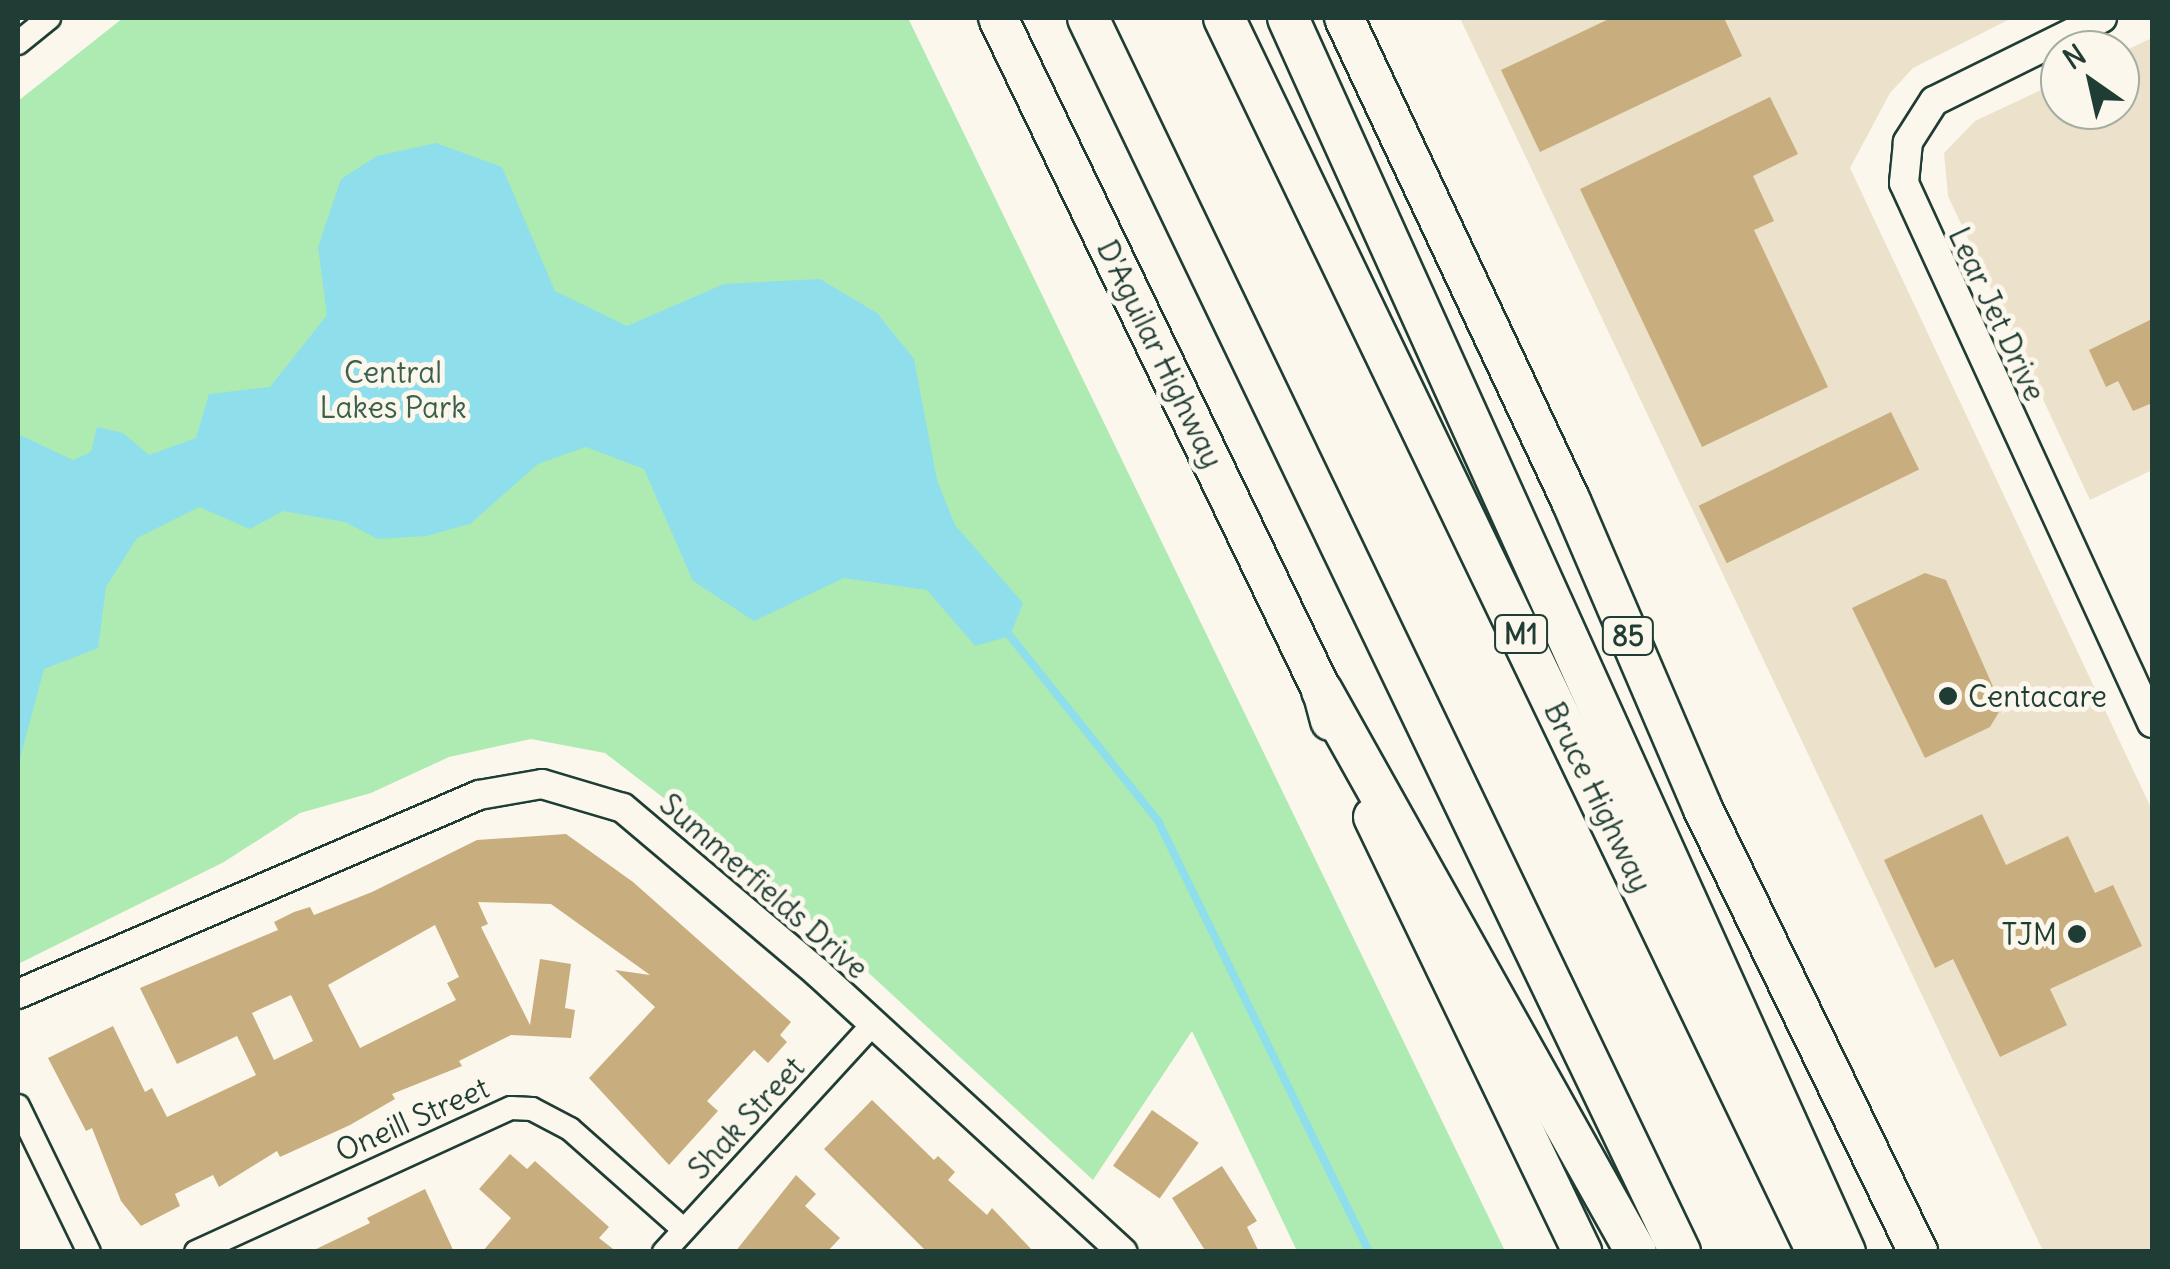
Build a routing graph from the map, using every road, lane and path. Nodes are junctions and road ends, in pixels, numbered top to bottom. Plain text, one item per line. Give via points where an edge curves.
1 (50, 18) edge
2 (998, 18) edge
3 (1088, 18) edge
4 (1224, 18) edge
5 (1288, 18) edge
6 (1344, 18) edge
7 (2102, 18) edge
8 (18, 43) edge
9 (1322, 691) junction
10 (2152, 723) edge
11 (18, 994) edge
12 (873, 1024) junction
13 (18, 1106) edge
14 (684, 1230) junction
15 (88, 1252) edge
16 (196, 1252) edge
17 (664, 1252) edge
18 (1122, 1252) edge
19 (1582, 1252) edge
20 (1636, 1252) edge
21 (1680, 1252) edge
22 (1817, 1252) edge
23 (1845, 1252) edge
24 (1918, 1252) edge

1 - 8 street
2 - 9 highway, D'Aguilar Highway
3 - 21 highway
4 - 22 highway, Bruce Highway / M1
5 - 23 highway
6 - 24 highway, 85 via 1563,483 1702,807
7 - 10 street, Lear Jet Drive via 1934,101 1908,142 1904,184
9 - 19 highway, D'Aguilar Highway via 1334,736
9 - 20 highway
11 - 12 street, Summerfields Drive via 479,795 542,784 623,808
12 - 14 street, Shak Street
12 - 18 street, Summerfields Drive
13 - 15 street
14 - 16 street, Oneill Street via 570,1129 532,1108 511,1108
14 - 17 street, Shak Street

